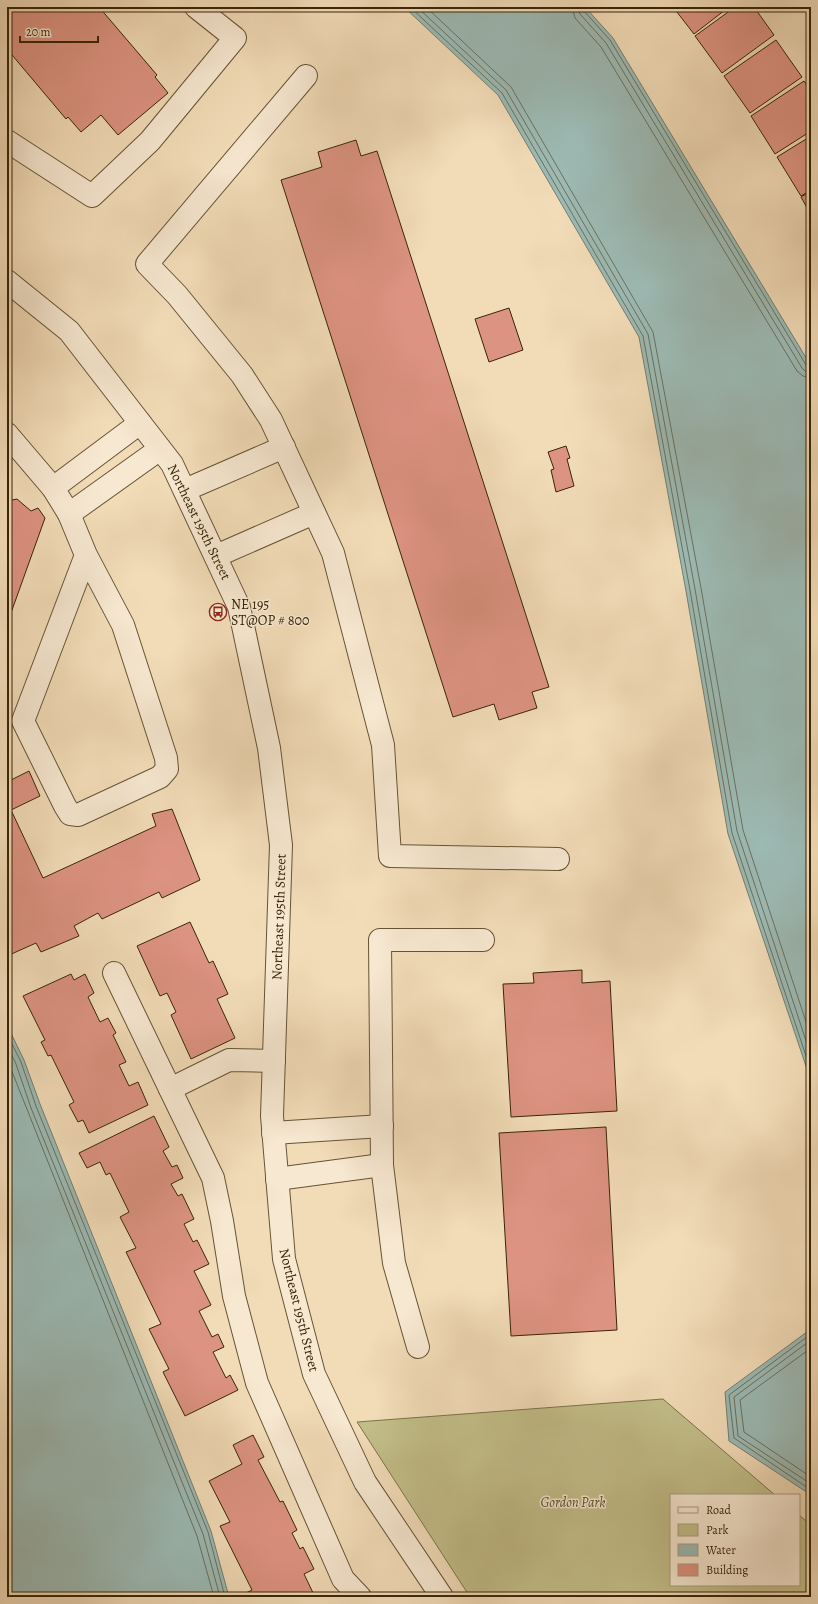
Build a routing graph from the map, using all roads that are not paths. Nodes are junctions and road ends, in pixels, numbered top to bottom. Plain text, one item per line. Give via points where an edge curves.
1 (196, 7) edge
2 (306, 76) dead end
3 (7, 141) edge
4 (7, 281) edge
5 (140, 423) junction
6 (7, 434) edge
7 (284, 447) junction
8 (160, 448) junction
9 (53, 488) junction
10 (185, 490) junction
11 (314, 513) junction
12 (69, 514) junction
13 (86, 555) junction
14 (216, 556) junction
15 (558, 859) dead end
16 (483, 940) dead end
17 (114, 973) dead end
18 (274, 1061) junction
19 (170, 1089) junction
20 (382, 1126) junction
21 (273, 1133) junction
22 (382, 1165) junction
23 (277, 1178) junction
24 (418, 1347) dead end
25 (360, 1597) edge
26 (442, 1597) edge

1 - 3 street via 235,38 150,141 92,196
2 - 7 street via 147,264 177,294 242,375 271,420
4 - 5 street, Northeast 195th Street via 69,331
5 - 8 street, Northeast 195th Street
5 - 9 street
6 - 9 street
7 - 10 street
7 - 11 street
8 - 10 street, Northeast 195th Street via 172,464
8 - 12 street
9 - 12 street
10 - 14 street, Northeast 195th Street
11 - 14 street
11 - 15 street via 333,552 383,745 390,856
12 - 13 street
13 - 13 street via 123,626 166,758 167,769 160,777 78,815 70,814 65,806 23,721
14 - 18 street, Northeast 195th Street via 239,607 269,748 281,845
16 - 20 street via 380,940
17 - 19 street
18 - 19 street via 229,1060
18 - 21 street, Northeast 195th Street
19 - 25 street via 213,1178 234,1296 257,1383 343,1579
20 - 21 street
20 - 22 street
21 - 23 street, Northeast 195th Street
22 - 23 street
22 - 24 street via 394,1263
23 - 26 street, Northeast 195th Street via 284,1259 314,1374 365,1482

